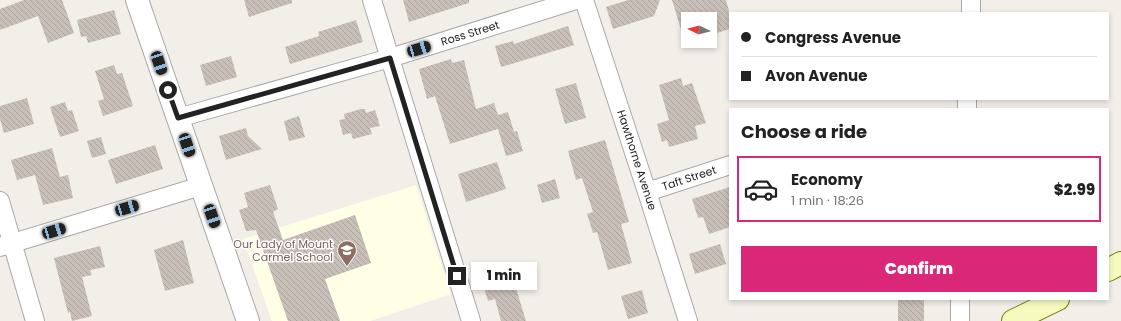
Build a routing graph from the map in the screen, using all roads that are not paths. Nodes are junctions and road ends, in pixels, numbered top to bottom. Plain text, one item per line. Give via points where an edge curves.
1 (137, 0) edge
2 (372, 0) edge
3 (576, 0) edge
4 (584, 0) edge
5 (971, 0) edge
6 (970, 12) edge
7 (390, 58) junction
8 (178, 118) junction
9 (729, 165) edge
10 (202, 186) junction
11 (648, 192) junction
12 (0, 201) edge
13 (6, 245) edge
14 (1121, 263) edge
15 (1109, 269) edge
16 (960, 300) edge
17 (1056, 300) edge
18 (35, 321) edge
19 (248, 321) edge
20 (471, 321) edge
21 (688, 321) edge
22 (960, 321) edge
23 (1014, 321) edge

1 - 8 street
2 - 7 street
3 - 7 street, Ross Street
4 - 11 street, Hawthorne Avenue
5 - 6 street
7 - 8 street, Ross Street
7 - 20 street
8 - 10 street
9 - 11 street, Taft Street
10 - 13 street
10 - 19 street
11 - 21 street, Hawthorne Avenue
12 - 13 street
13 - 18 street
14 - 15 main road
16 - 22 street
17 - 23 main road

